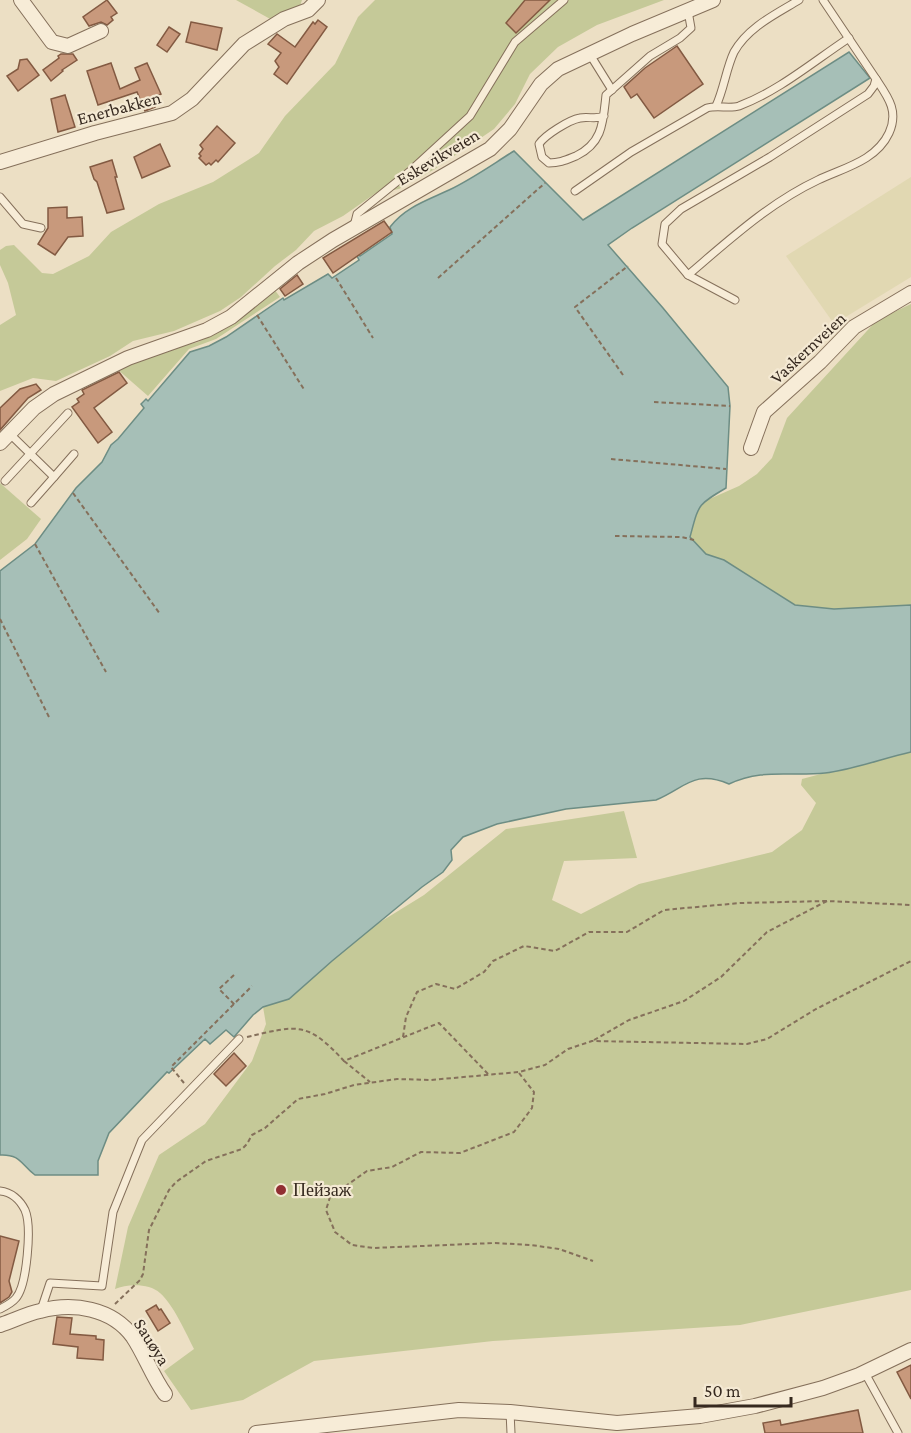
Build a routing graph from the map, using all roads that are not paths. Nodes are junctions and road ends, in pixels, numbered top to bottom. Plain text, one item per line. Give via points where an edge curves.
1 (21, 0) edge
2 (318, 0) edge
3 (564, 0) edge
4 (713, 0) edge
5 (799, 0) edge
6 (823, 0) edge
7 (688, 11) junction
8 (101, 31) dead end
9 (849, 38) junction
10 (589, 53) junction
11 (876, 79) junction
12 (612, 90) junction
13 (716, 106) junction
14 (604, 116) junction
15 (0, 162) edge
16 (575, 191) dead end
17 (0, 197) edge
18 (41, 228) dead end
19 (354, 228) junction
20 (687, 275) junction
21 (911, 293) edge
22 (735, 300) dead end
23 (68, 413) dead end
24 (4, 436) edge
25 (751, 448) dead end
26 (30, 453) junction
27 (75, 454) dead end
28 (54, 477) junction
29 (5, 480) dead end
30 (31, 503) dead end
31 (239, 1039) road end
32 (0, 1191) edge
33 (0, 1309) edge
34 (40, 1310) junction
35 (0, 1325) edge
36 (911, 1350) edge
37 (865, 1372) junction
38 (165, 1394) dead end
39 (510, 1412) junction
40 (256, 1433) edge
41 (511, 1433) edge
42 (898, 1433) edge

1 - 8 street via 52,42 68,46
2 - 15 street, Enerbakken via 308,10 284,19 244,44 192,99 172,113
3 - 19 lane via 515,42 470,116 357,213
4 - 7 street, Eskevikveien
5 - 13 lane via 747,34 734,53
6 - 9 lane
7 - 10 street, Eskevikveien
7 - 12 lane via 691,28 650,56
9 - 11 lane
9 - 13 lane via 765,93 736,107
10 - 12 lane
10 - 19 street, Eskevikveien via 558,69 541,84 510,129 490,149
11 - 20 lane via 892,104 894,118 877,151 792,193
11 - 20 lane via 868,94 681,209 665,224 662,244
12 - 14 lane via 606,95
13 - 16 lane via 631,152
14 - 14 lane via 595,143 585,152 561,163 549,163 542,157 539,144 551,133 581,118
17 - 18 lane via 23,224
19 - 24 street, Eskevikveien via 298,263 231,317 207,330 128,358 54,394
20 - 22 lane
21 - 25 street, Vaskernveien via 854,327 764,412
23 - 26 lane
24 - 26 lane
26 - 28 lane
26 - 29 lane
27 - 28 lane
28 - 30 lane
31 - 34 lane via 142,1140 113,1212 102,1286 50,1283
32 - 33 lane via 11,1193 19,1201 28,1222 24,1282 15,1299
34 - 35 street, Sauøya
34 - 38 street, Sauøya via 75,1308 109,1315 133,1337
36 - 37 street
37 - 39 street via 823,1388 700,1416 617,1423
37 - 42 lane
39 - 40 street via 459,1410
39 - 41 lane

